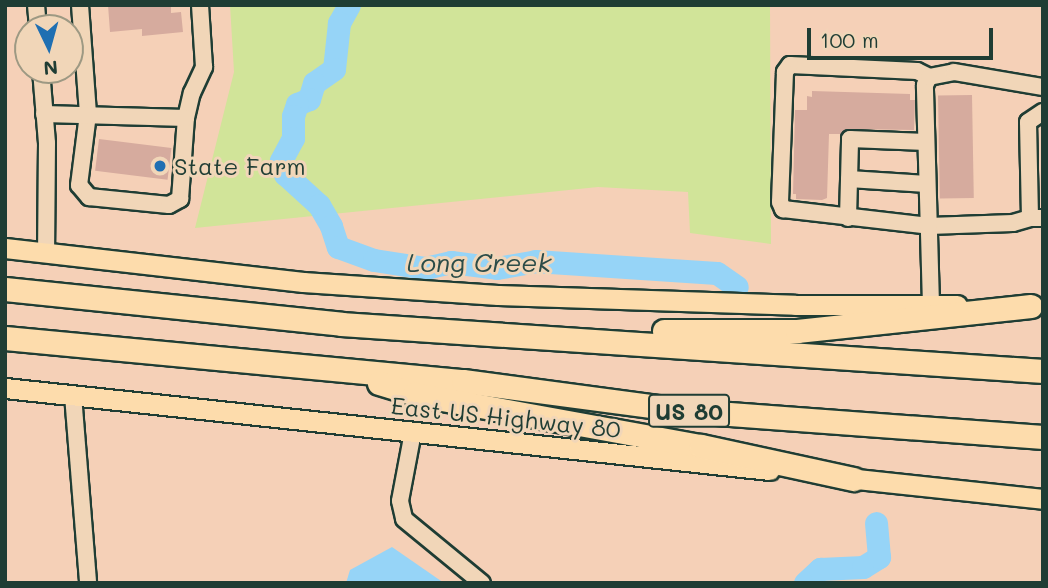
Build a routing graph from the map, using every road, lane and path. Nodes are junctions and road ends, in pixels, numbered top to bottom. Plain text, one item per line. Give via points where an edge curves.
1 (80, 5) edge
2 (200, 5) edge
3 (929, 77) junction
4 (42, 84) edge
5 (1043, 87) edge
6 (1043, 112) edge
7 (44, 114) junction
8 (88, 114) junction
9 (186, 118) junction
10 (1035, 123) edge
11 (926, 142) junction
12 (849, 179) junction
13 (928, 184) junction
14 (848, 218) junction
15 (1036, 218) edge
16 (929, 226) junction
17 (5, 248) edge
18 (46, 252) junction
19 (5, 289) edge
20 (931, 305) junction
21 (1037, 306) edge
22 (341, 324) junction
23 (5, 338) edge
24 (336, 370) junction
25 (1043, 372) edge
26 (5, 388) edge
27 (73, 395) junction
28 (413, 432) junction
29 (1043, 437) edge
30 (853, 478) junction
31 (1043, 499) edge
32 (88, 583) edge
33 (482, 583) edge

1 - 8 street
2 - 9 street via 204,67
3 - 5 street via 954,72
3 - 11 street via 925,85
3 - 14 street via 917,71 797,63 785,72 783,209
4 - 7 street
6 - 10 street
7 - 8 street
7 - 18 street
8 - 9 street
8 - 9 street via 82,191 89,197 169,205 180,199
10 - 15 street
11 - 12 street via 850,139
11 - 13 street
12 - 13 street
12 - 14 street
13 - 16 street
14 - 16 street
15 - 16 street
16 - 20 street
17 - 18 main road
18 - 20 main road via 303,282 498,295
19 - 22 highway
20 - 21 main road
21 - 22 highway via 797,331
22 - 25 highway
23 - 24 highway, US 80
24 - 29 highway, US 80 via 463,381 689,411
24 - 30 highway via 414,394
26 - 27 main road, East US Highway 80
27 - 28 main road, East US Highway 80
27 - 32 street
28 - 30 main road, East US Highway 80
28 - 33 street via 400,501 404,519
30 - 31 main road, East US Highway 80

